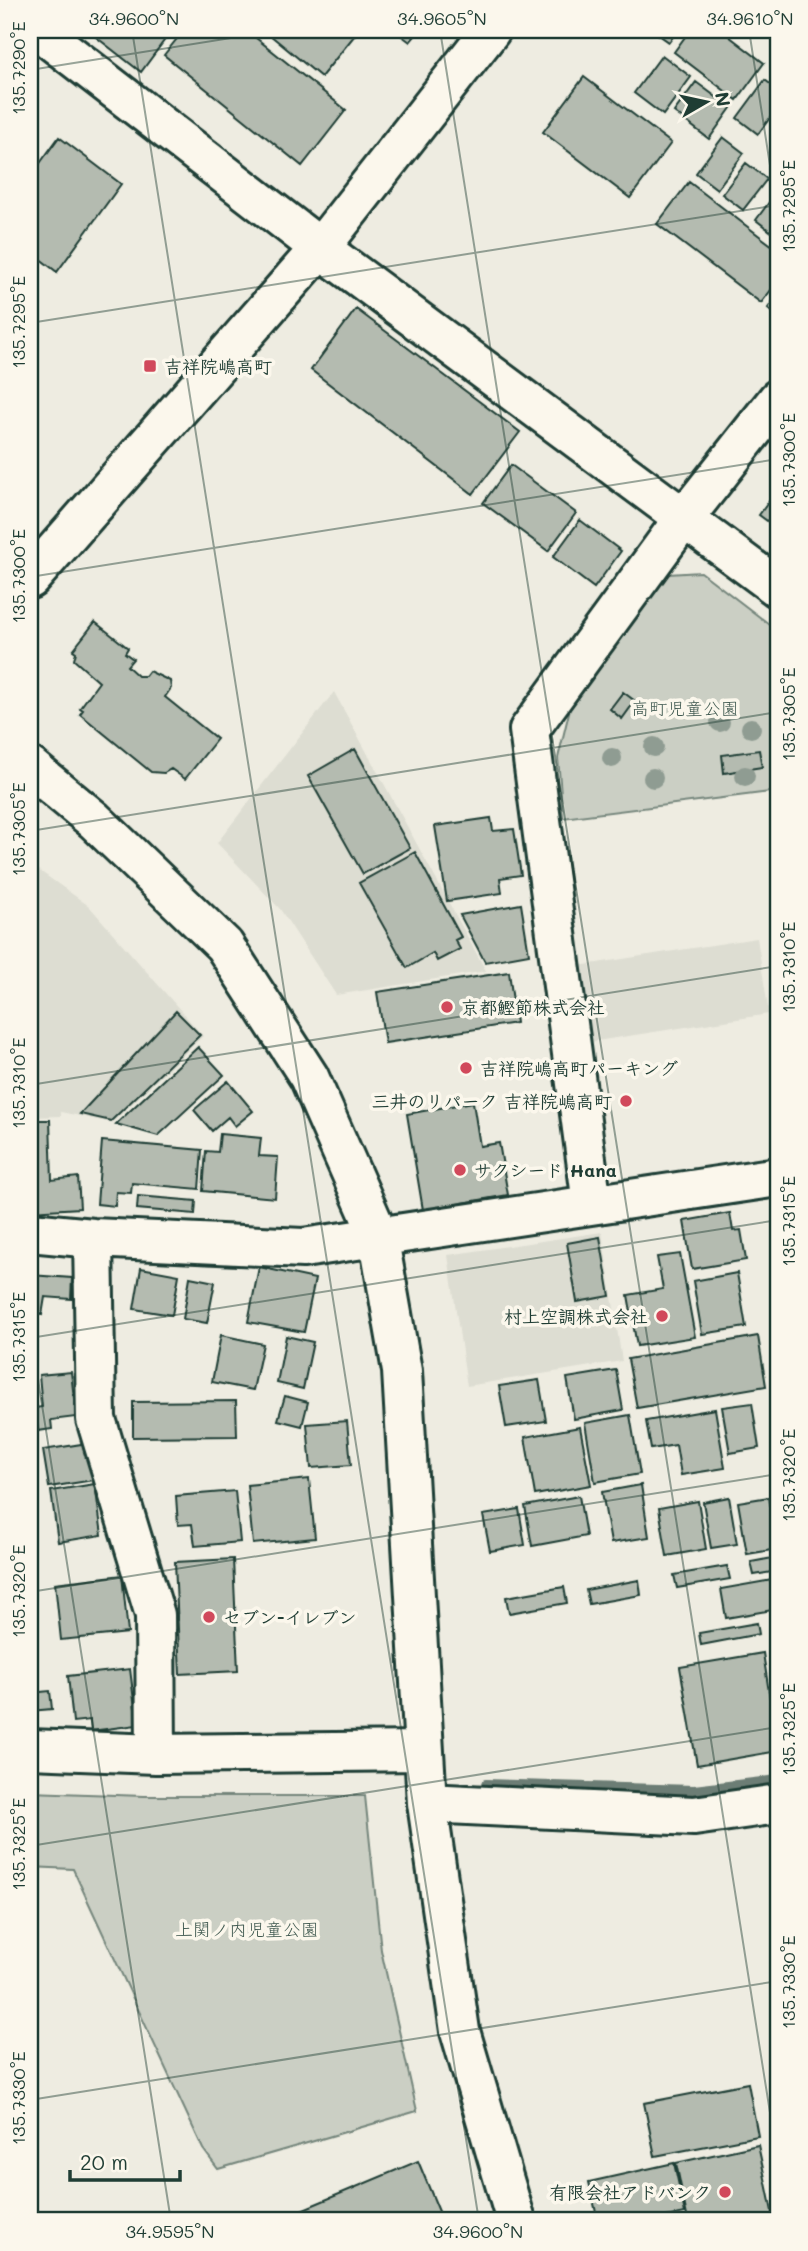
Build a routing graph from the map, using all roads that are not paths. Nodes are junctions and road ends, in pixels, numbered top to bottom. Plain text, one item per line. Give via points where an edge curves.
1 (38, 30) edge
2 (491, 30) edge
3 (320, 248) junction
4 (778, 399) edge
5 (684, 518) junction
6 (30, 579) edge
7 (778, 588) edge
8 (30, 767) edge
9 (777, 1183) edge
10 (592, 1203) junction
11 (30, 1232) edge
12 (378, 1234) junction
13 (93, 1238) junction
14 (30, 1749) edge
15 (423, 1751) junction
16 (156, 1754) junction
17 (426, 1803) junction
18 (778, 1804) edge
19 (516, 2221) edge

1 - 3 street
2 - 3 street
3 - 5 street
3 - 6 street
4 - 5 street
5 - 7 street
5 - 10 street via 529,730
8 - 12 street via 94,820 223,945 309,1077
9 - 10 street
10 - 12 street
11 - 13 street
12 - 13 street via 303,1248
12 - 15 street via 402,1371 411,1472
13 - 16 street via 96,1419 155,1615
14 - 16 street
15 - 16 street
15 - 17 street
17 - 18 street via 694,1816
17 - 19 street via 460,2031

